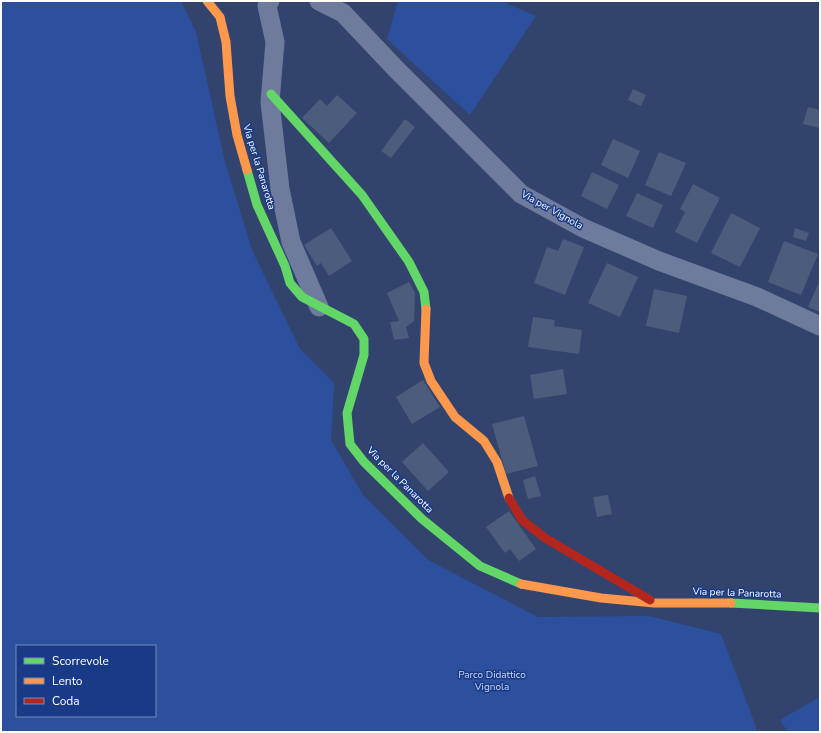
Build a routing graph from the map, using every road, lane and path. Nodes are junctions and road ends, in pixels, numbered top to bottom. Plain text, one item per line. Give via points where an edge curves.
1 (207, 1) edge
2 (270, 1) edge
3 (319, 1) edge
4 (270, 94) junction
5 (318, 306) junction
6 (820, 326) edge
7 (654, 603) junction
8 (820, 608) edge

1 - 5 street, Via per la Panarotta via 220,17 226,42 232,111 257,205 285,266 290,283 302,297
2 - 4 street via 267,6 275,42
3 - 6 street, Via per Vignola via 343,13 454,129 521,194 590,231 659,261 757,297
4 - 5 street via 280,189 291,242
4 - 7 street via 362,195 409,262 424,292 424,362 430,381 455,417 484,441 497,462 511,502 522,520 545,538
5 - 7 street, Via per la Panarotta via 354,324 364,339 364,355 347,413 350,444 364,462 422,519 480,566 514,581 601,598
7 - 8 street, Via per la Panarotta via 715,602

